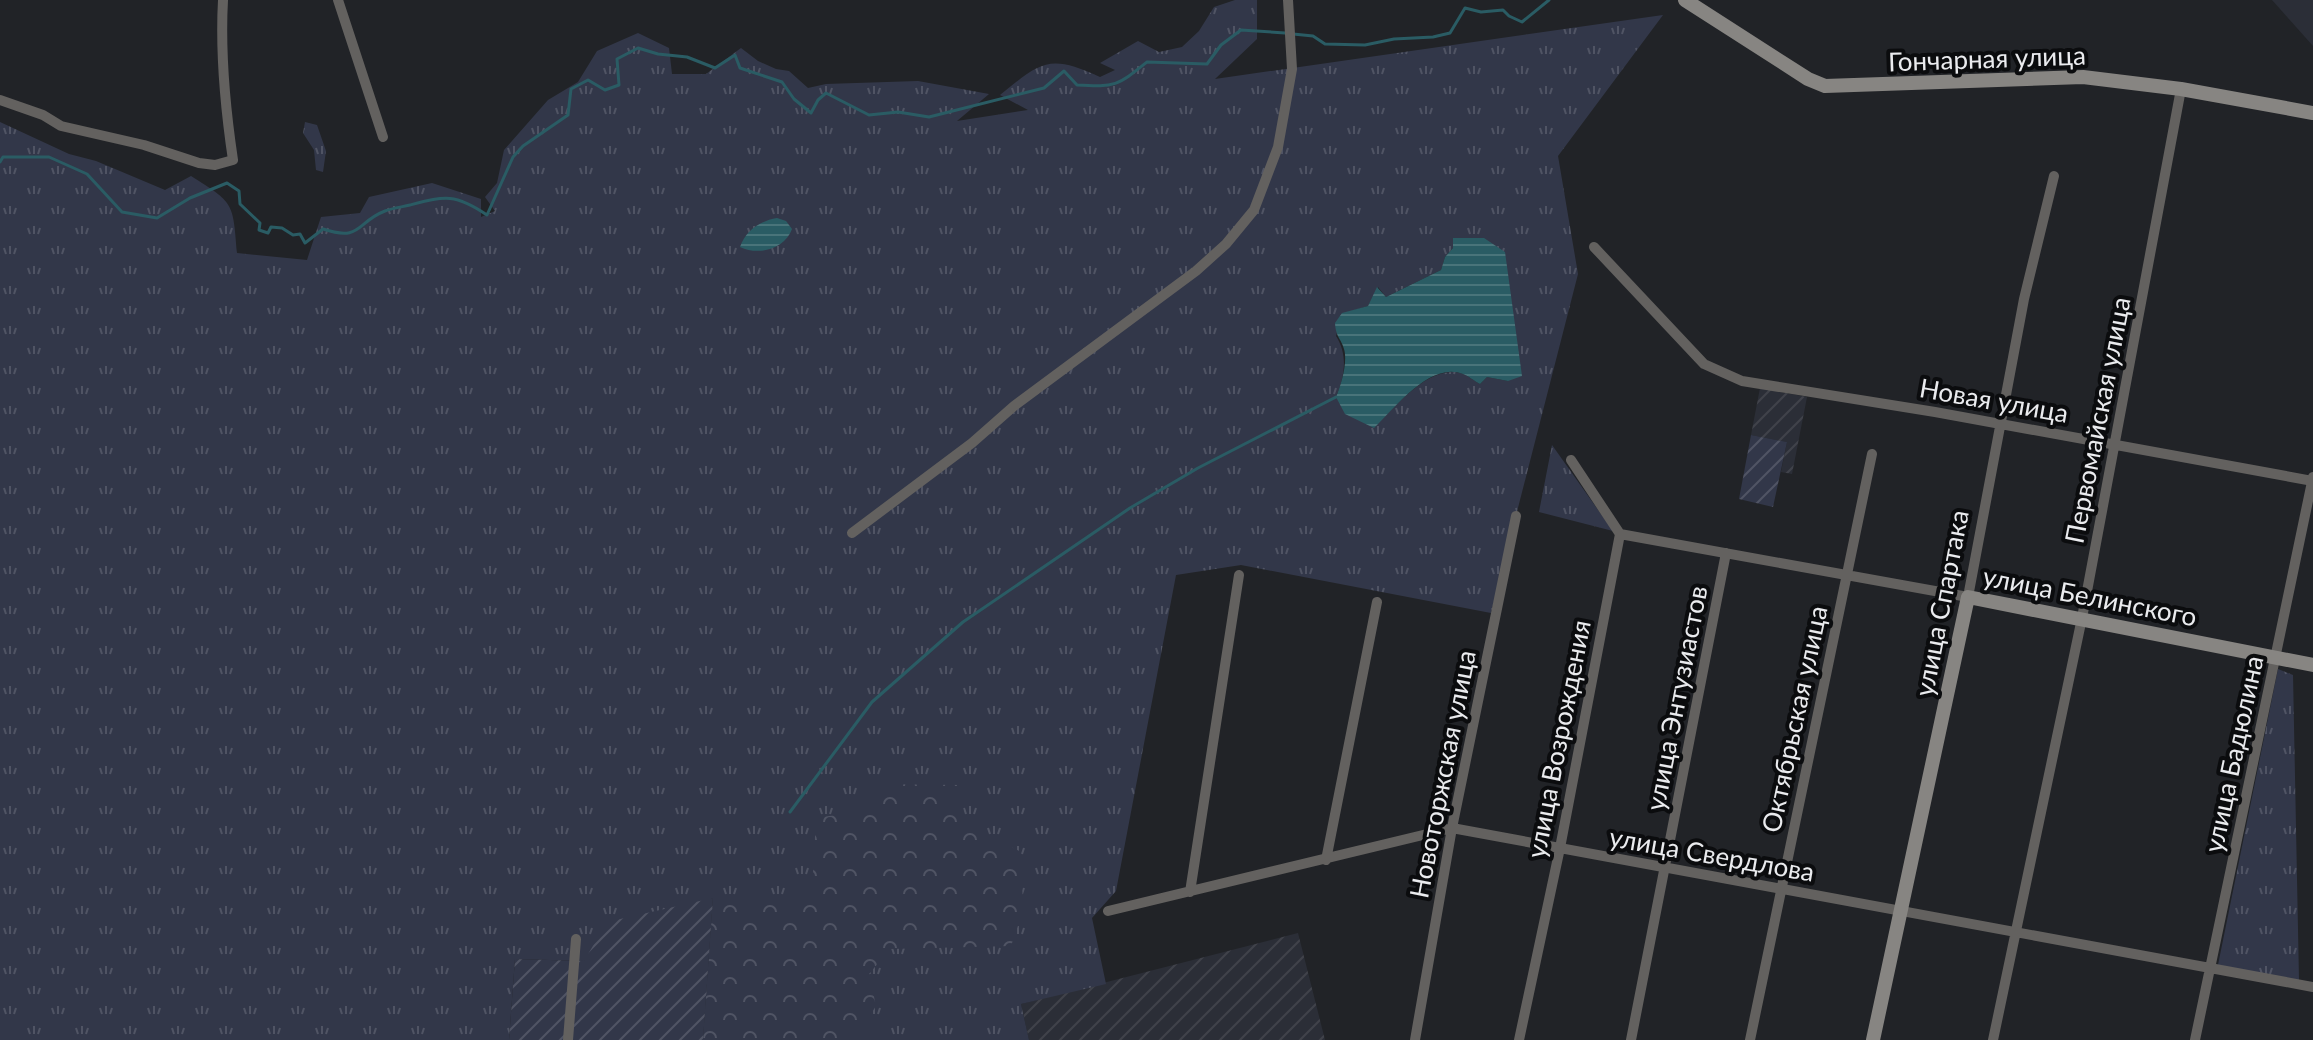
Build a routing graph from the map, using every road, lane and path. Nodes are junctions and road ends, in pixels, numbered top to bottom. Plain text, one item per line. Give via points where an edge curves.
1 (223, 0) edge
2 (338, 0) edge
3 (1288, 0) edge
4 (1685, 0) edge
5 (2181, 89) junction
6 (0, 100) edge
7 (2313, 113) edge
8 (383, 137) dead end
9 (2054, 176) dead end
10 (1594, 247) dead end
11 (2000, 424) junction
12 (2115, 445) junction
13 (1872, 454) dead end
14 (1571, 460) dead end
15 (2313, 480) edge
16 (1516, 516) dead end
17 (852, 533) dead end
18 (1620, 534) junction
19 (1726, 553) junction
20 (1847, 574) junction
21 (1239, 575) dead end
22 (1968, 597) junction
23 (1377, 602) dead end
24 (2082, 618) junction
25 (2276, 659) junction
26 (2313, 665) edge
27 (1452, 828) junction
28 (1560, 848) junction
29 (1326, 860) junction
30 (1666, 867) junction
31 (1781, 889) junction
32 (1190, 892) junction
33 (1108, 911) dead end
34 (1900, 911) junction
35 (2016, 932) junction
36 (576, 939) dead end
37 (2211, 968) junction
38 (2313, 987) edge
39 (568, 1040) edge
40 (1415, 1040) edge
41 (1519, 1040) edge
42 (1631, 1040) edge
43 (1750, 1040) edge
44 (1873, 1040) edge
45 (1993, 1040) edge
46 (2195, 1040) edge

1 - 6 street via 224,92 233,160 199,163 61,126
2 - 8 street
3 - 17 street via 1292,69 1278,147 1254,210 1196,271
4 - 5 street, Гончарная улица via 1825,86 2083,77
5 - 7 street, Гончарная улица
5 - 12 street, Первомайская улица
9 - 11 street, улица Спартака
10 - 11 street, Новая улица via 1704,364 1726,377
11 - 12 street, Новая улица
11 - 22 street, улица Спартака
12 - 15 street, Новая улица
12 - 24 street, Первомайская улица
13 - 20 street, Октябрьская улица
14 - 18 street
15 - 25 street, улица Бадюлина
16 - 27 street, Новоторжская улица
18 - 19 street, улица Белинского
18 - 28 street, улица Возрождения
19 - 20 street, улица Белинского
19 - 30 street, улица Энтузиастов
20 - 22 street, улица Белинского
20 - 31 street, Октябрьская улица
21 - 32 street
22 - 24 street, улица Белинского
22 - 34 street, улица Спартака
23 - 29 street
24 - 25 street, улица Белинского
24 - 35 street, Первомайская улица
25 - 26 street, улица Белинского
25 - 37 street, улица Бадюлина
27 - 28 street, улица Свердлова
27 - 29 street, улица Свердлова
27 - 40 street, Новоторжская улица
28 - 30 street, улица Свердлова
28 - 41 street, улица Возрождения
29 - 32 street, улица Свердлова
30 - 31 street, улица Свердлова
30 - 42 street, улица Энтузиастов
31 - 34 street, улица Свердлова
31 - 43 street, Октябрьская улица
32 - 33 street, улица Свердлова
34 - 35 street, улица Свердлова
34 - 44 street, улица Спартака
35 - 37 street, улица Свердлова
35 - 45 street, Первомайская улица
36 - 39 street
37 - 38 street, улица Свердлова
37 - 46 street, улица Бадюлина

